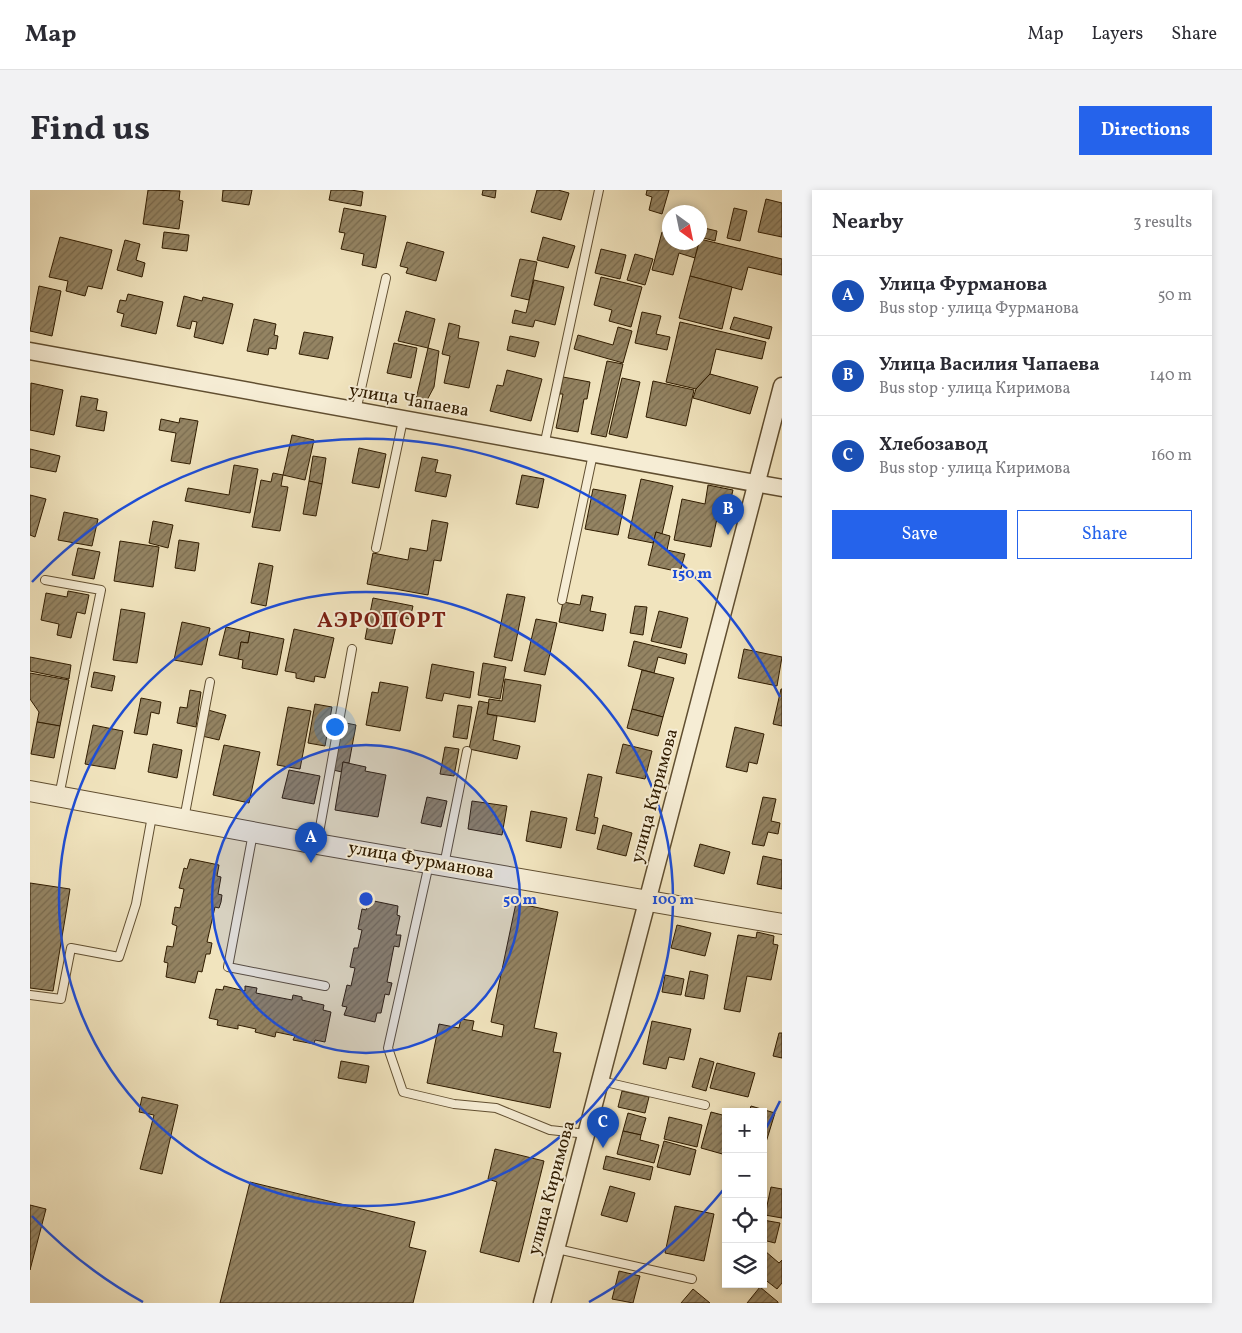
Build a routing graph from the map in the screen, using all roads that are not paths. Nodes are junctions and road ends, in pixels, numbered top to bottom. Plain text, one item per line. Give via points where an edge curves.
1 (599, 190) edge
2 (386, 278) dead end
3 (30, 351) edge
4 (782, 386) edge
5 (356, 411) junction
6 (403, 420) junction
7 (544, 446) junction
8 (593, 454) junction
9 (757, 484) junction
10 (782, 488) edge
11 (376, 548) dead end
12 (46, 580) dead end
13 (562, 600) dead end
14 (352, 649) dead end
15 (210, 682) dead end
16 (467, 751) dead end
17 (30, 790) edge
18 (59, 796) junction
19 (152, 813) junction
20 (184, 819) junction
21 (253, 832) junction
22 (317, 844) junction
23 (437, 864) junction
24 (649, 900) junction
25 (782, 924) edge
26 (325, 986) dead end
27 (30, 995) edge
28 (601, 1081) junction
29 (705, 1105) dead end
30 (587, 1134) junction
31 (557, 1249) junction
32 (692, 1279) dead end
33 (542, 1303) edge

1 - 7 lane
2 - 5 lane
3 - 5 street, улица Чапаева
4 - 9 street, улица Киримова
5 - 6 street, улица Чапаева
6 - 7 street, улица Чапаева
6 - 11 lane
7 - 8 street, улица Чапаева
8 - 9 street, улица Чапаева
8 - 13 lane
9 - 10 street, улица Чапаева
9 - 24 street, улица Киримова
12 - 18 lane via 101,590
14 - 22 lane
15 - 20 lane
16 - 23 lane
17 - 18 street, улица Фурманова
18 - 19 street, улица Фурманова
19 - 20 street, улица Фурманова
19 - 27 lane via 136,904 119,957 71,948 61,999
20 - 21 street, улица Фурманова
21 - 22 street, улица Фурманова
21 - 26 lane via 228,967
22 - 23 street, улица Фурманова
23 - 24 street, улица Фурманова
23 - 30 lane via 388,1048 403,1092 454,1104 496,1108 550,1130
24 - 25 street, улица Фурманова
24 - 28 street, улица Киримова
28 - 29 lane
28 - 30 street, улица Киримова
30 - 31 street, улица Киримова
31 - 32 lane
31 - 33 street, улица Киримова

